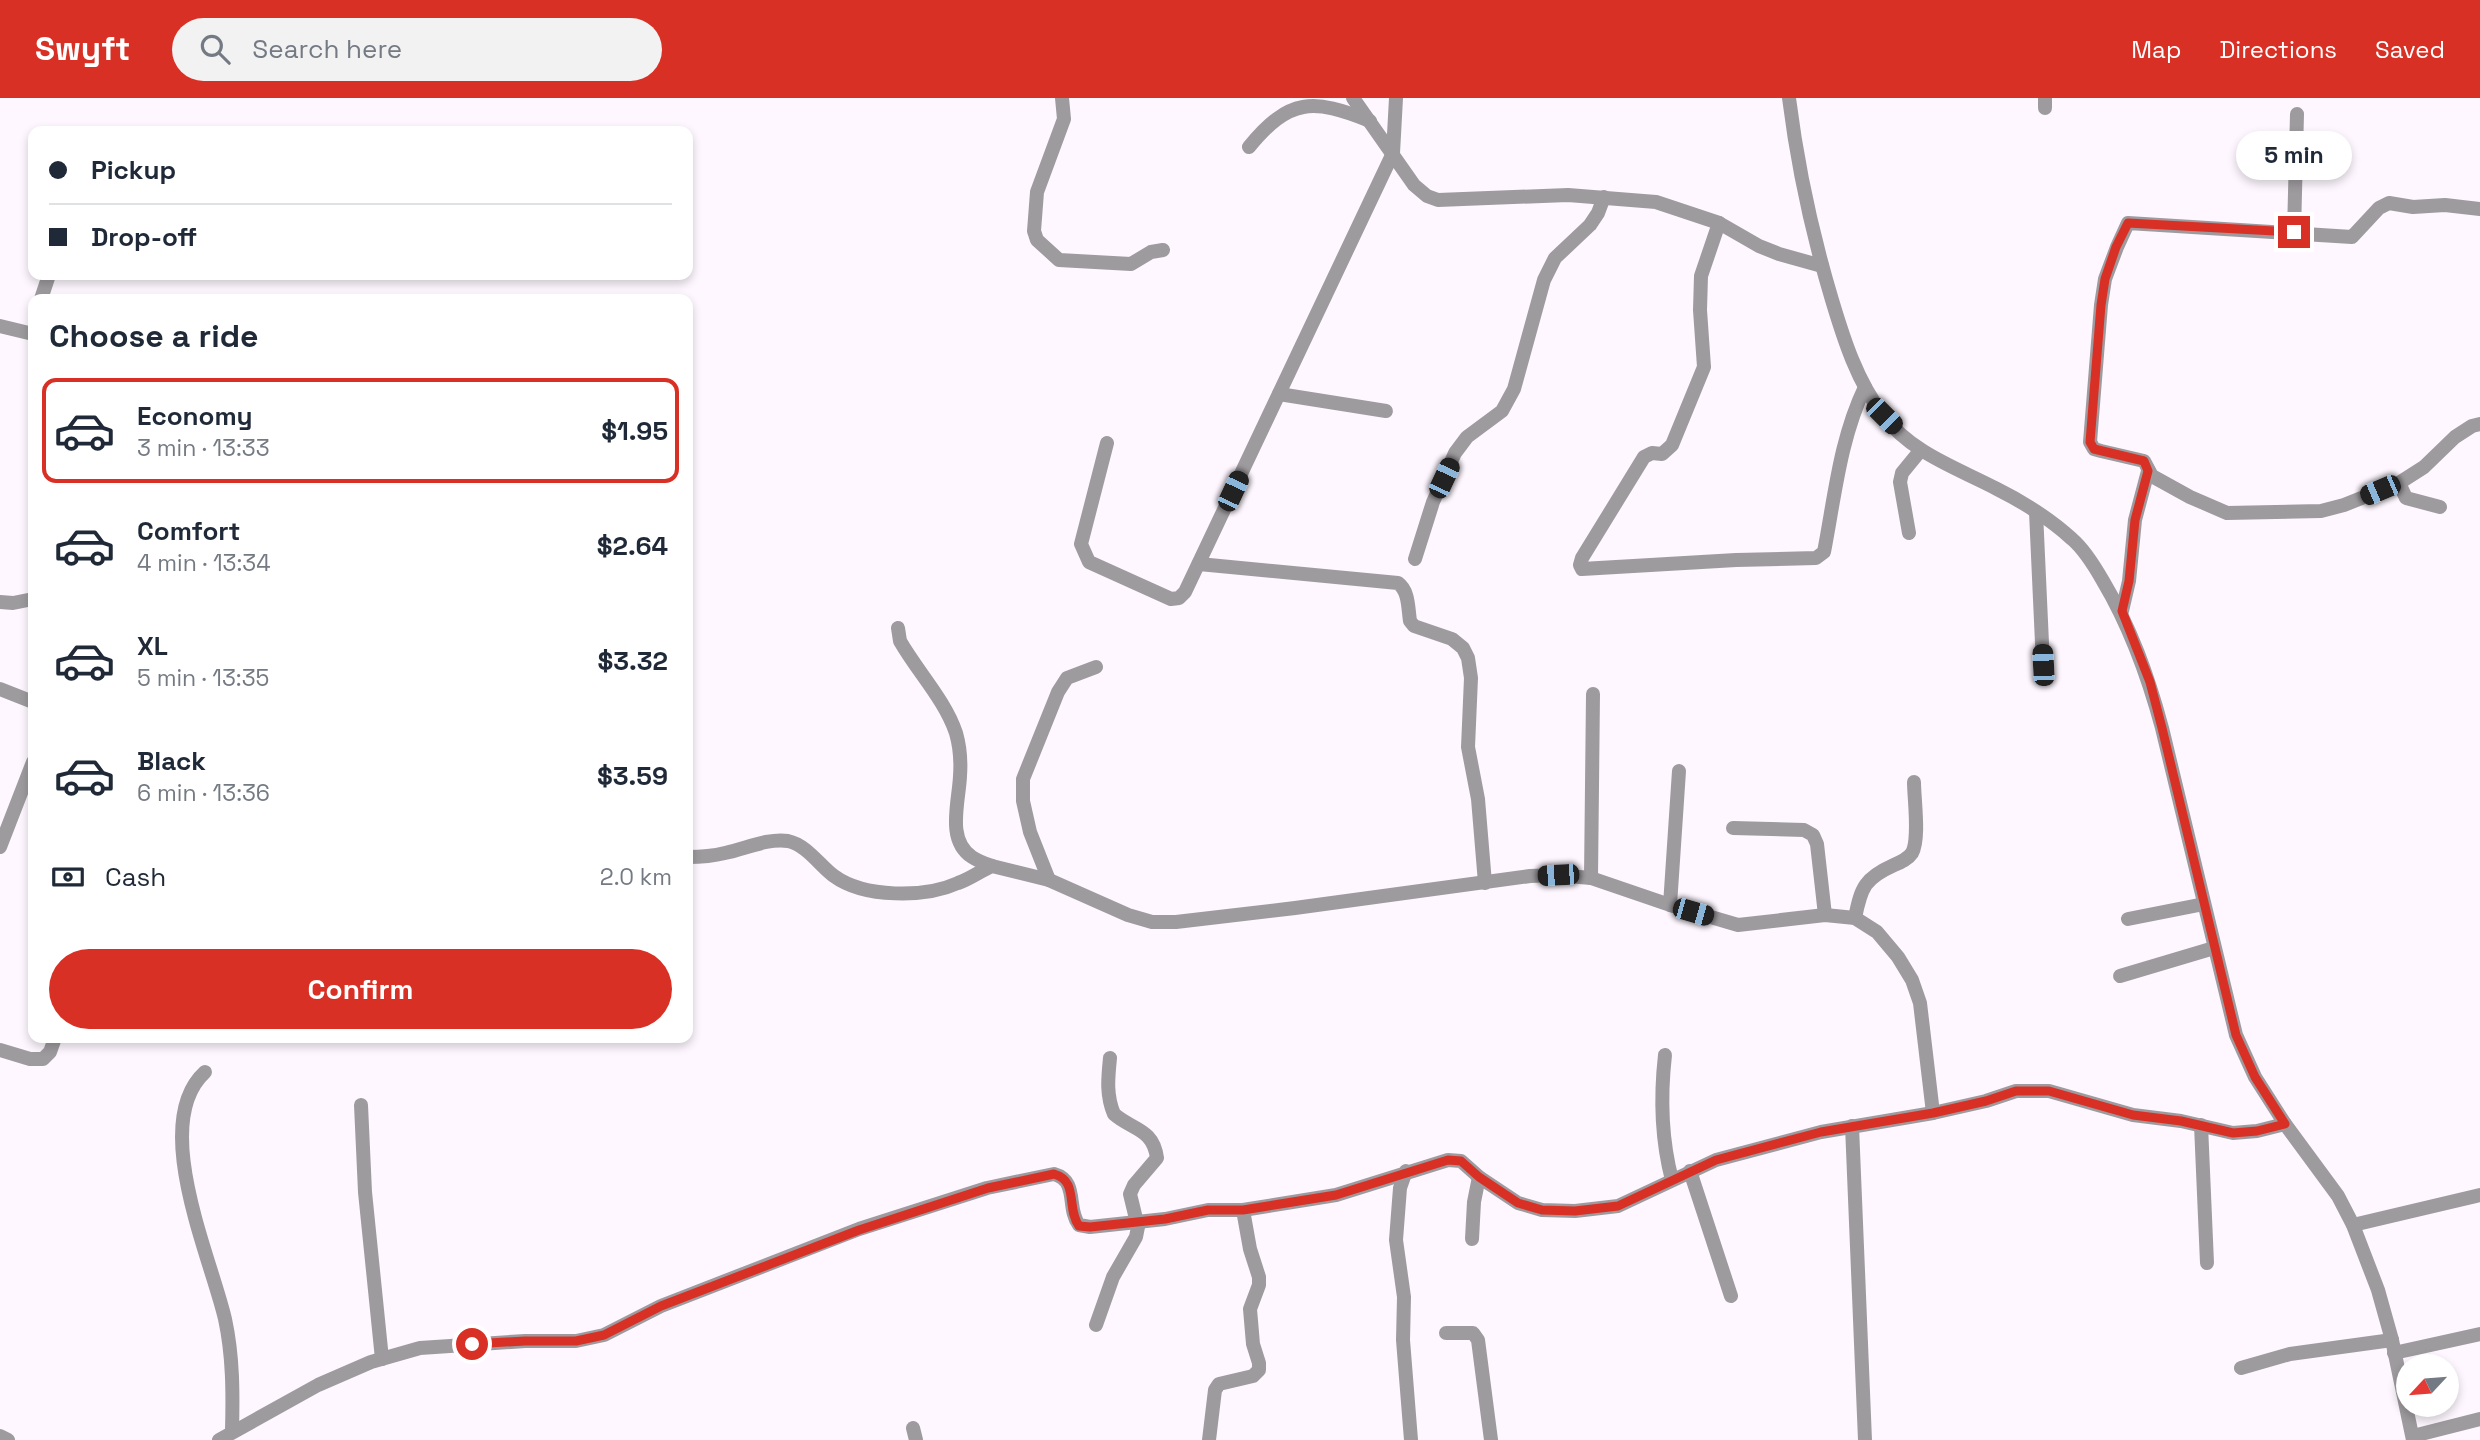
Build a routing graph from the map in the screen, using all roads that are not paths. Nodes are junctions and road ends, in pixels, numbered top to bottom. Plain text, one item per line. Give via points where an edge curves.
1 (1062, 98) edge
2 (1353, 98) edge
3 (1396, 98) edge
4 (1789, 98) edge
5 (2297, 114) dead end
6 (1372, 122) junction
7 (1249, 147) dead end
8 (1393, 153) junction
9 (1604, 197) junction
10 (2480, 209) edge
11 (1719, 223) junction
12 (2294, 232) junction
13 (1163, 250) dead end
14 (1822, 266) junction
15 (0, 326) edge
16 (28, 329) edge
17 (1865, 387) junction
18 (1279, 394) junction
19 (1386, 411) dead end
20 (2480, 424) edge
21 (1107, 443) dead end
22 (1920, 451) junction
23 (2148, 471) junction
24 (2399, 482) junction
25 (2440, 507) dead end
26 (2036, 512) junction
27 (1909, 533) dead end
28 (1415, 559) dead end
29 (1199, 564) junction
30 (28, 600) edge
31 (0, 602) edge
32 (2122, 611) junction
33 (898, 628) dead end
34 (2043, 665) dead end
35 (1096, 667) dead end
36 (0, 688) edge
37 (1593, 694) dead end
38 (28, 700) edge
39 (1679, 771) dead end
40 (28, 775) edge
41 (1914, 782) dead end
42 (1733, 828) dead end
43 (0, 847) edge
44 (693, 856) edge
45 (992, 866) junction
46 (1591, 878) junction
47 (1049, 880) junction
48 (1485, 883) junction
49 (2204, 904) junction
50 (1671, 905) junction
51 (1825, 915) junction
52 (1855, 918) junction
53 (2128, 919) dead end
54 (2214, 948) junction
55 (2120, 976) dead end
56 (53, 1043) edge
57 (0, 1050) edge
58 (1665, 1055) dead end
59 (1110, 1058) dead end
60 (205, 1072) dead end
61 (361, 1105) dead end
62 (1933, 1113) junction
63 (2285, 1124) junction
64 (2201, 1125) junction
65 (1852, 1126) junction
66 (1406, 1171) junction
67 (1690, 1171) junction
68 (1479, 1177) junction
69 (1672, 1180) junction
70 (2480, 1195) edge
71 (1243, 1210) junction
72 (1136, 1222) junction
73 (2353, 1225) junction
74 (1472, 1238) dead end
75 (2207, 1264) dead end
76 (1731, 1296) dead end
77 (1096, 1325) dead end
78 (1446, 1333) dead end
79 (2480, 1334) edge
80 (2393, 1347) junction
81 (382, 1359) junction
82 (2241, 1368) dead end
83 (2480, 1419) edge
84 (232, 1431) junction
85 (0, 1436) edge
86 (2413, 1438) edge
87 (8, 1440) edge
88 (219, 1440) edge
89 (1209, 1440) edge
90 (1411, 1440) edge
91 (1491, 1440) edge
92 (1866, 1440) edge

1 - 13 street via 1063,119 1037,192 1037,240 1059,260 1131,264
2 - 6 street
3 - 8 street
4 - 14 street via 1797,164
5 - 12 street
6 - 7 street via 1343,110 1314,104 1295,106 1263,128
6 - 8 street
8 - 9 street via 1414,185 1438,200
8 - 18 street
9 - 11 street via 1656,202
9 - 28 street via 1590,225 1555,258 1544,280 1514,389 1502,411 1455,453
10 - 12 street via 2389,204 2379,208 2352,237
11 - 14 street via 1759,246
11 - 17 street via 1701,276 1704,367 1672,445 1662,454 1644,457 1582,558 1582,569 1816,558 1824,552 1838,467
12 - 23 street via 2128,223 2103,292 2090,442 2101,452 2144,461
14 - 17 street
15 - 16 street
17 - 22 street via 1884,416
18 - 19 street
18 - 29 street
20 - 24 street via 2455,437 2424,467
21 - 29 street via 1081,544 1089,562 1171,599 1185,592
22 - 26 street
22 - 27 street via 1900,482
23 - 24 street via 2227,513 2321,511
23 - 32 street via 2135,520
24 - 25 street via 2406,498
26 - 32 street via 2074,540
26 - 34 street
29 - 48 street via 1398,583 1404,587 1409,621 1463,648 1471,678 1468,747
30 - 31 street
32 - 49 street via 2150,682
33 - 45 street via 900,641 956,733 961,775 957,834 962,847 971,857
35 - 47 street via 1067,678 1023,779 1030,832
36 - 38 street
37 - 46 street
39 - 50 street
40 - 43 street
41 - 52 street via 1916,840 1912,853 1866,882
42 - 51 street via 1804,830 1813,835
44 - 45 street via 791,842 834,876 868,891 939,890
45 - 47 street
46 - 48 street via 1544,875
46 - 50 street
47 - 48 street via 1152,922
49 - 53 street
49 - 54 street
50 - 51 street via 1738,925
51 - 52 street
52 - 62 street via 1877,932 1912,980 1920,1003
54 - 55 street
54 - 63 street via 2236,1035 2255,1077
56 - 57 street via 43,1059
58 - 69 street via 1660,1096
59 - 72 street via 1107,1087 1114,1114 1138,1126 1156,1147 1157,1158 1130,1194
60 - 84 street via 189,1095 183,1145 188,1192 229,1341
61 - 81 street
62 - 64 street via 2016,1091 2049,1091 2133,1115
62 - 65 street
63 - 64 street via 2233,1133
63 - 73 street
64 - 75 street
65 - 67 street via 1716,1160
65 - 92 street
66 - 68 street via 1461,1161
66 - 71 street via 1336,1195
66 - 90 street via 1396,1240 1404,1297
67 - 69 street
67 - 76 street
68 - 69 street via 1518,1203 1542,1210 1575,1211 1618,1206
68 - 74 street
70 - 73 street
71 - 72 street via 1208,1210
71 - 89 street via 1259,1277 1250,1309 1259,1370 1253,1376 1219,1384
72 - 77 street via 1136,1237 1112,1277
72 - 81 street via 1079,1226 1070,1186 1054,1174 988,1188 859,1230 661,1306 604,1335 576,1341 420,1348
73 - 80 street via 2378,1290
78 - 91 street via 1467,1331 1478,1340
79 - 80 street
80 - 82 street via 2290,1354
80 - 86 street
81 - 84 street via 318,1385
83 - 86 street
84 - 88 street
85 - 87 street

